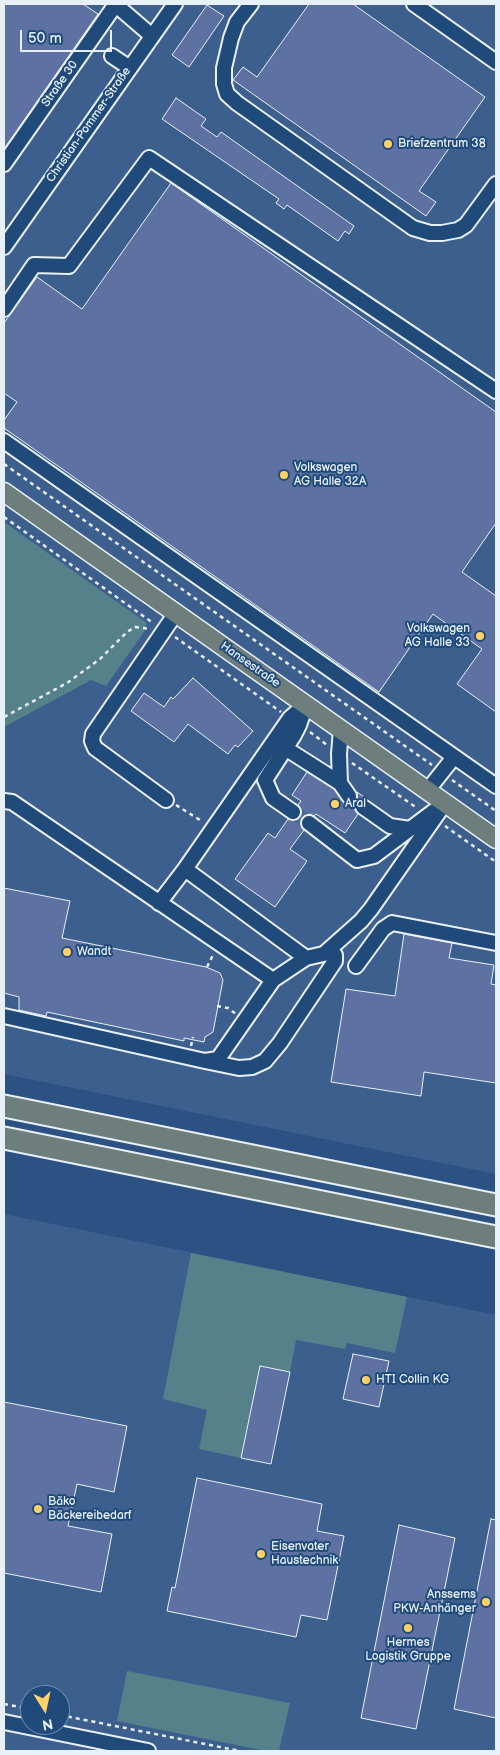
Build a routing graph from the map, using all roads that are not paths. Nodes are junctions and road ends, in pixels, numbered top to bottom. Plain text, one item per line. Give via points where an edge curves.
1 (116, 4) edge
2 (175, 4) edge
3 (251, 4) edge
4 (414, 4) edge
5 (152, 36) junction
6 (112, 56) dead end
7 (496, 62) edge
8 (130, 68) junction
9 (4, 164) edge
10 (496, 184) edge
11 (4, 247) edge
12 (4, 309) edge
13 (496, 391) edge
14 (4, 441) edge
15 (4, 492) edge
16 (176, 613) junction
17 (306, 704) junction
18 (295, 722) junction
19 (341, 729) junction
20 (285, 748) junction
21 (454, 757) junction
22 (340, 783) junction
23 (496, 786) edge
24 (428, 791) junction
25 (348, 796) dead end
26 (166, 800) road end
27 (4, 801) edge
28 (445, 803) junction
29 (364, 807) dead end
30 (293, 812) tunnel mouth
31 (431, 817) junction
32 (309, 824) tunnel mouth
33 (410, 828) junction
34 (496, 839) edge
35 (185, 869) junction
36 (159, 903) junction
37 (496, 943) edge
38 (325, 953) junction
39 (306, 958) junction
40 (356, 966) dead end
41 (273, 980) junction
42 (4, 1016) edge
43 (205, 1060) junction
44 (4, 1106) edge
45 (4, 1138) edge
46 (496, 1205) edge
47 (496, 1237) edge
48 (4, 1722) edge
49 (148, 1751) edge

1 - 5 street
1 - 9 street, Straße 30
2 - 5 street, Christian-Pommer-Straße
3 - 10 street via 231,38 224,68 227,94 237,103 413,228 430,233 458,230 471,220
4 - 7 street
5 - 8 street, Christian-Pommer-Straße
6 - 8 street
8 - 11 street, Christian-Pommer-Straße
12 - 13 street via 34,265 69,266 149,158
14 - 21 street
15 - 16 main road, Hansestraße
16 - 17 main road, Hansestraße
16 - 26 street via 93,734 92,741 95,748
17 - 18 street
17 - 19 main road, Hansestraße
18 - 20 street
18 - 35 street
19 - 22 street
19 - 24 main road, Hansestraße
20 - 22 street
20 - 30 street via 265,780 273,798
21 - 23 street
21 - 24 street
22 - 25 street
24 - 28 main road, Hansestraße
27 - 36 street via 12,802
28 - 31 street
28 - 34 main road, Hansestraße
29 - 33 street via 390,826
31 - 33 street
31 - 38 street via 372,909
32 - 33 street via 357,860 374,856
35 - 36 street
35 - 39 street
36 - 41 street
37 - 40 street via 392,924 383,929
38 - 39 street
38 - 43 street via 332,952 335,961 265,1061 239,1068
39 - 41 street
41 - 43 street via 218,1059
42 - 43 street
44 - 46 highway
45 - 47 highway
48 - 49 street

